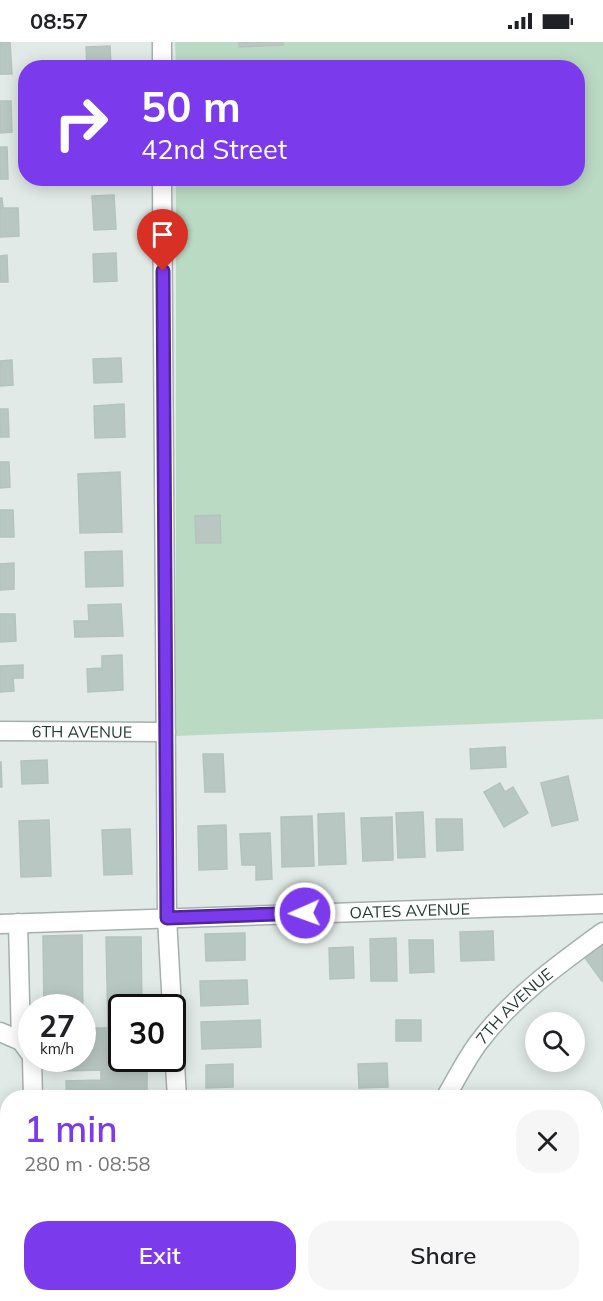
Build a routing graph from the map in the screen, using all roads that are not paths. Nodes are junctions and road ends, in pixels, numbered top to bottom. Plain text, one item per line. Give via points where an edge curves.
1 (162, 42) edge
2 (162, 60) edge
3 (162, 186) edge
4 (0, 731) edge
5 (166, 732) junction
6 (603, 904) edge
7 (167, 918) junction
8 (18, 923) junction
9 (0, 924) edge
10 (603, 932) edge
11 (24, 994) edge
12 (171, 994) edge
13 (0, 1032) edge
14 (18, 1045) edge
15 (30, 1072) edge
16 (175, 1072) edge
17 (32, 1090) edge
18 (177, 1090) edge
19 (451, 1090) edge

1 - 2 street
3 - 5 street
4 - 5 street, 6TH AVENUE
5 - 7 street
6 - 7 street, OATES AVENUE
7 - 8 street, OATES AVENUE
7 - 12 street
8 - 9 street, OATES AVENUE
8 - 11 street
10 - 19 street, 7TH AVENUE via 517,1000 478,1042
13 - 14 street
15 - 17 street
16 - 18 street

